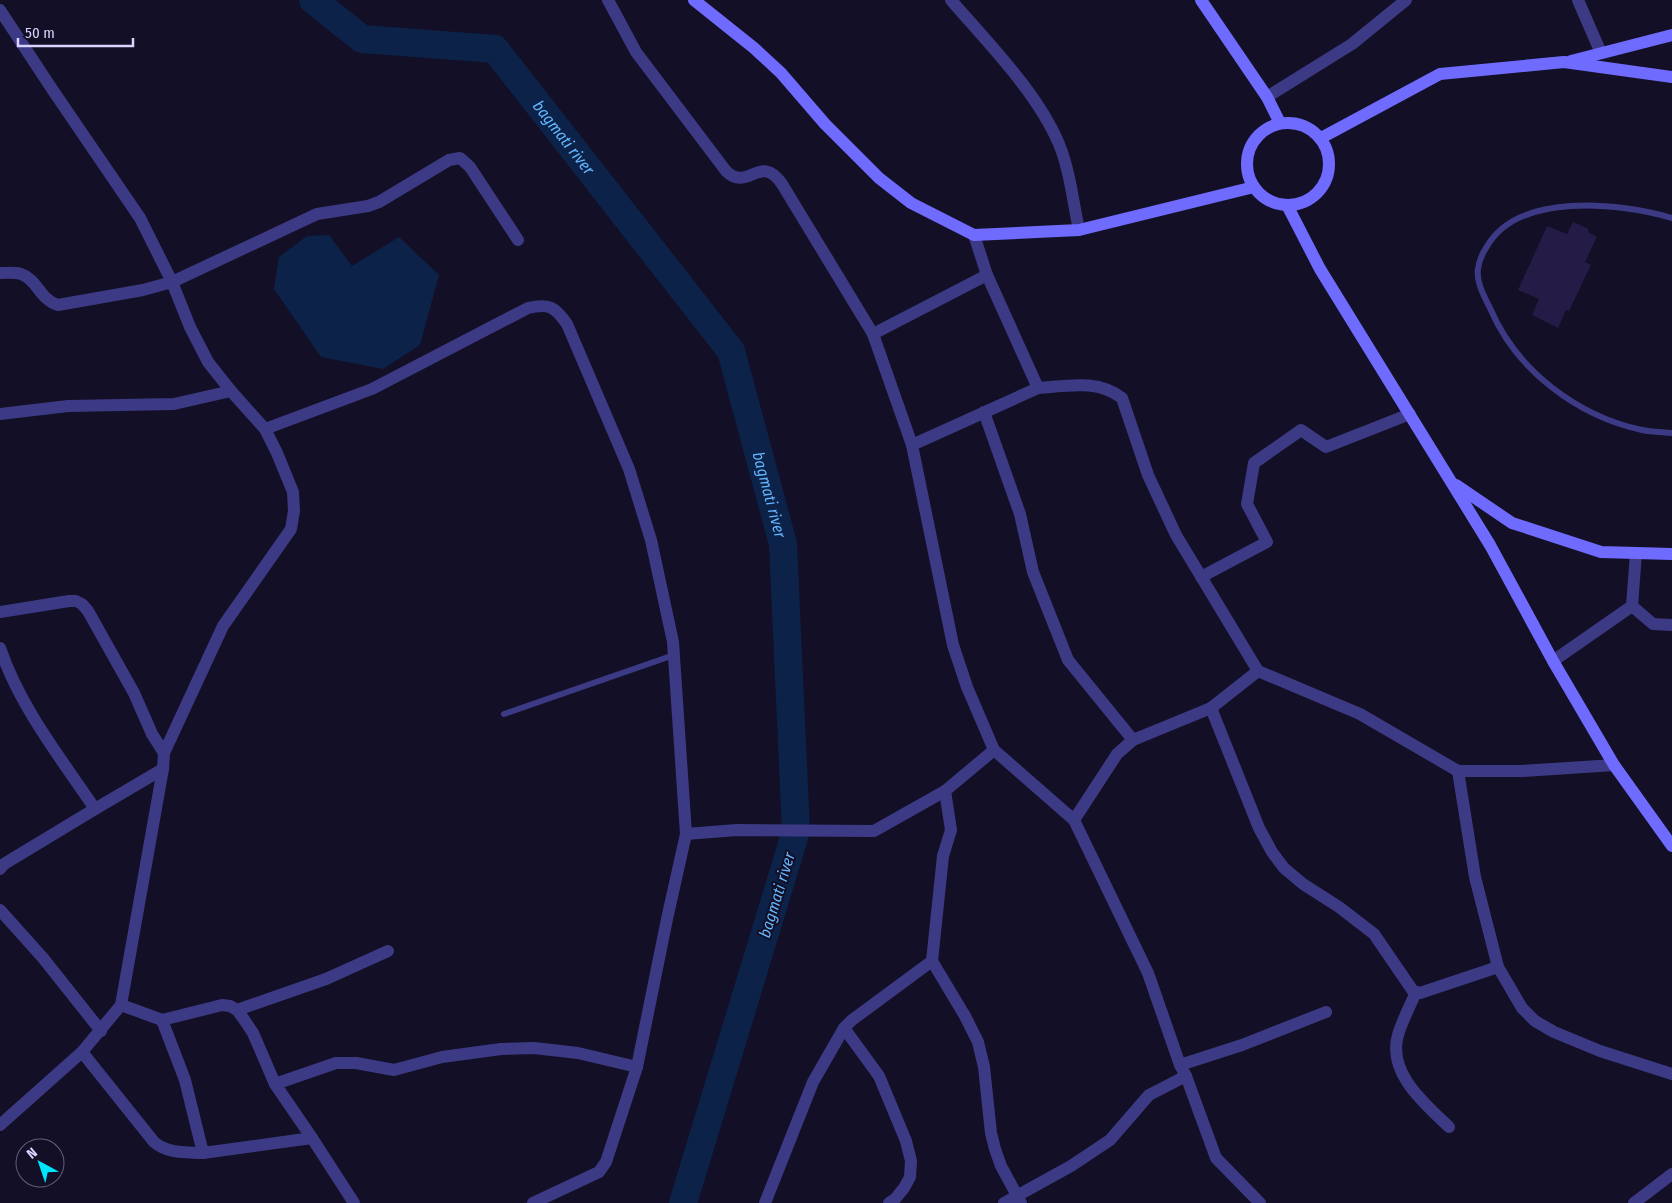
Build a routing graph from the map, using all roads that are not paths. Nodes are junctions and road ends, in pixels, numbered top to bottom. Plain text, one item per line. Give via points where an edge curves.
1 (608, 0) edge
2 (694, 0) edge
3 (951, 0) edge
4 (1201, 0) edge
5 (1406, 0) edge
6 (1578, 0) edge
7 (0, 10) edge
8 (1672, 35) edge
9 (1601, 54) junction
10 (1564, 62) junction
11 (1672, 77) edge
12 (1267, 97) junction
13 (1280, 123) junction
14 (1321, 138) junction
15 (1254, 187) junction
16 (1287, 205) junction
17 (1672, 218) edge
18 (1079, 230) junction
19 (974, 235) junction
20 (518, 240) dead end
21 (0, 273) edge
22 (987, 275) junction
23 (172, 282) junction
24 (873, 334) junction
25 (1038, 388) junction
26 (231, 391) junction
27 (984, 412) junction
28 (0, 414) edge
29 (1410, 414) junction
30 (265, 429) junction
31 (1672, 433) edge
32 (912, 444) junction
33 (1452, 482) junction
34 (1636, 553) junction
35 (1672, 554) edge
36 (1201, 577) junction
37 (1632, 606) junction
38 (0, 612) edge
39 (1672, 625) edge
40 (0, 648) edge
41 (674, 655) junction
42 (1553, 661) junction
43 (1258, 671) junction
44 (1211, 708) junction
45 (504, 714) dead end
46 (1133, 740) junction
47 (994, 750) junction
48 (164, 753) junction
49 (1614, 765) junction
50 (163, 769) junction
51 (1458, 771) junction
52 (945, 791) junction
53 (94, 809) junction
54 (1074, 820) junction
55 (686, 834) junction
56 (1672, 846) edge
57 (0, 869) edge
58 (0, 910) edge
59 (388, 951) dead end
60 (932, 961) junction
61 (1498, 967) junction
62 (1416, 992) junction
63 (121, 1005) junction
64 (237, 1010) junction
65 (1326, 1012) dead end
66 (162, 1020) junction
67 (844, 1028) junction
68 (101, 1031) junction
69 (82, 1052) junction
70 (1180, 1065) junction
71 (637, 1067) junction
72 (1672, 1074) edge
73 (1186, 1076) junction
74 (275, 1084) junction
75 (0, 1125) edge
76 (1450, 1127) dead end
77 (312, 1138) junction
78 (203, 1153) junction
79 (1672, 1174) edge
80 (1019, 1200) edge
81 (354, 1203) edge
82 (533, 1203) edge
83 (764, 1203) edge
84 (889, 1203) edge
85 (1004, 1203) edge
86 (1260, 1203) edge
87 (1634, 1203) edge

1 - 24 street via 636,52 730,176 743,178 765,171 776,176
2 - 19 street via 781,73 825,124 879,178 911,204
3 - 18 street via 1017,77 1048,122 1066,165
4 - 12 street
5 - 12 street via 1352,44
6 - 9 street
7 - 23 street via 140,218
8 - 9 street
9 - 10 street
10 - 11 street
10 - 14 street via 1440,74
12 - 13 street
13 - 14 street via 1302,125
13 - 15 street via 1260,134 1250,149 1247,166
14 - 16 street via 1330,160 1325,182 1310,199
15 - 16 street via 1265,198
15 - 18 street
16 - 29 street via 1320,269
17 - 31 lane via 1612,206 1581,206 1526,214 1506,224 1491,238 1477,270 1493,316 1512,348 1537,375 1597,416 1642,430
18 - 19 street
19 - 22 street
20 - 23 street via 470,167 456,158 379,202 317,214
21 - 23 street via 24,275 45,299 58,305
22 - 24 street
22 - 25 street
23 - 26 street via 208,362
24 - 32 street
25 - 27 street
25 - 36 street via 1086,384 1100,386 1122,398 1148,475
26 - 28 street via 174,404 68,406
26 - 30 street
27 - 32 street
27 - 46 street via 1020,514 1033,572 1068,660
29 - 33 street
29 - 36 street via 1326,447 1301,430 1254,463 1247,504 1267,542
30 - 41 street via 372,388 528,308 550,306 568,324 629,469 651,540
30 - 48 street via 293,492 291,528 223,626
32 - 47 street via 953,645
33 - 34 street via 1512,523 1601,552
33 - 42 street
34 - 35 street
34 - 37 street
36 - 43 street
37 - 39 street via 1653,624
37 - 42 street
38 - 48 street via 69,600 82,604 109,647
40 - 53 street via 20,697
41 - 45 lane
41 - 55 street
42 - 49 street
43 - 44 street
43 - 51 street via 1360,714
44 - 46 street
44 - 62 street via 1259,828 1272,852 1284,868 1303,884 1374,934
46 - 54 street via 1117,754
47 - 52 street
47 - 54 street
48 - 50 street
49 - 51 street via 1522,772
49 - 56 street
50 - 53 street
50 - 63 street
51 - 61 street via 1475,877
52 - 55 street via 874,831 737,830
52 - 60 street via 950,830 943,856
53 - 57 street
54 - 70 street via 1148,974
55 - 71 street
58 - 68 street
59 - 64 street via 326,980
60 - 67 street
60 - 80 street via 978,1042 995,1149
61 - 62 street
61 - 72 street via 1522,1008 1535,1021 1600,1051
62 - 76 street via 1398,1035 1396,1051 1409,1084 1423,1103
63 - 66 street
63 - 68 street
64 - 66 street via 222,1005
64 - 74 street via 253,1033
65 - 70 street
66 - 78 street via 185,1080
67 - 83 street via 813,1082
67 - 84 street via 879,1076 906,1141 911,1161 910,1177
68 - 69 street
69 - 75 street
69 - 78 street via 154,1142 176,1152
70 - 73 street
71 - 74 street via 534,1048 501,1049 442,1057 394,1070 336,1063
71 - 82 street via 602,1168
73 - 80 street via 1149,1095 1110,1140
73 - 86 street via 1216,1158
74 - 77 street
77 - 78 street
77 - 81 street
79 - 87 street
80 - 85 street

